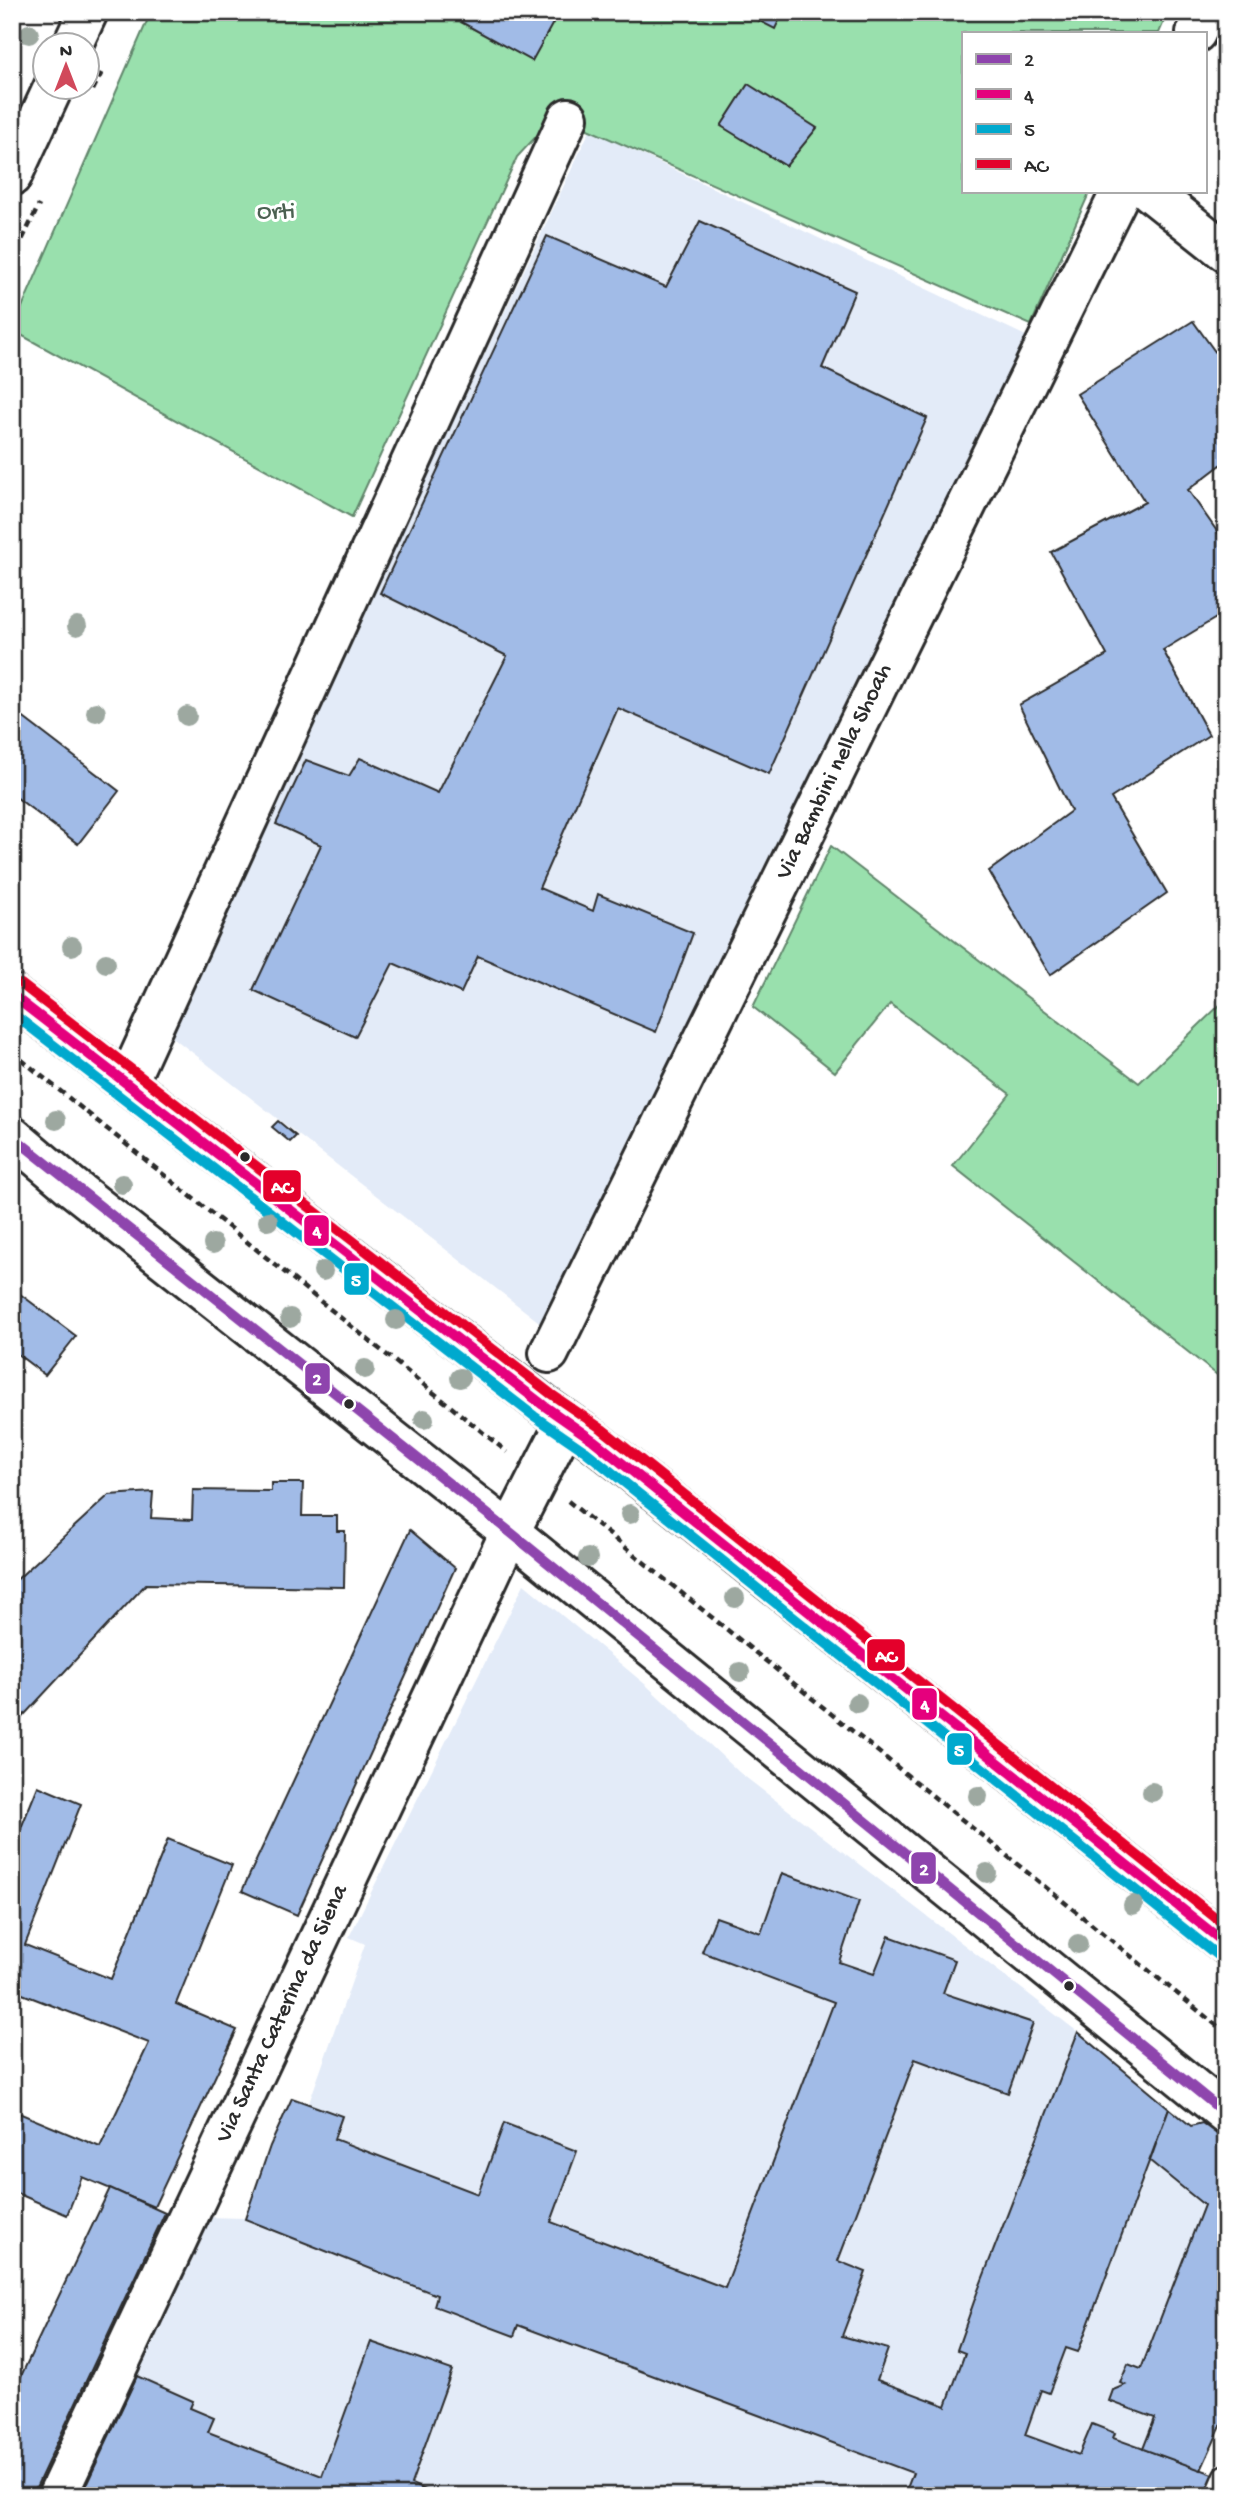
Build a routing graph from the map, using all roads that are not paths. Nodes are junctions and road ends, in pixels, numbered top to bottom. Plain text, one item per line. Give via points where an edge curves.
1 (88, 12) edge
2 (1206, 12) edge
3 (79, 32) edge
4 (1196, 32) edge
5 (46, 102) edge
6 (568, 118) dead end
7 (12, 176) edge
8 (1121, 192) edge
9 (1150, 192) edge
10 (1226, 252) edge
11 (12, 995) edge
12 (127, 1084) junction
13 (12, 1136) edge
14 (549, 1353) dead end
15 (566, 1422) junction
16 (510, 1532) junction
17 (1226, 1944) edge
18 (1226, 2114) edge
19 (1226, 2477) edge
20 (57, 2496) edge
21 (1217, 2496) edge

1 - 3 street
2 - 4 street
5 - 7 street
6 - 12 street
8 - 14 street, Via Bambini nella Shoah
9 - 10 street
11 - 12 street
12 - 15 street
13 - 16 street
15 - 16 street, Via Santa Caterina da Siena
15 - 17 street
16 - 18 street
16 - 20 street, Via Santa Caterina da Siena
19 - 21 lane

